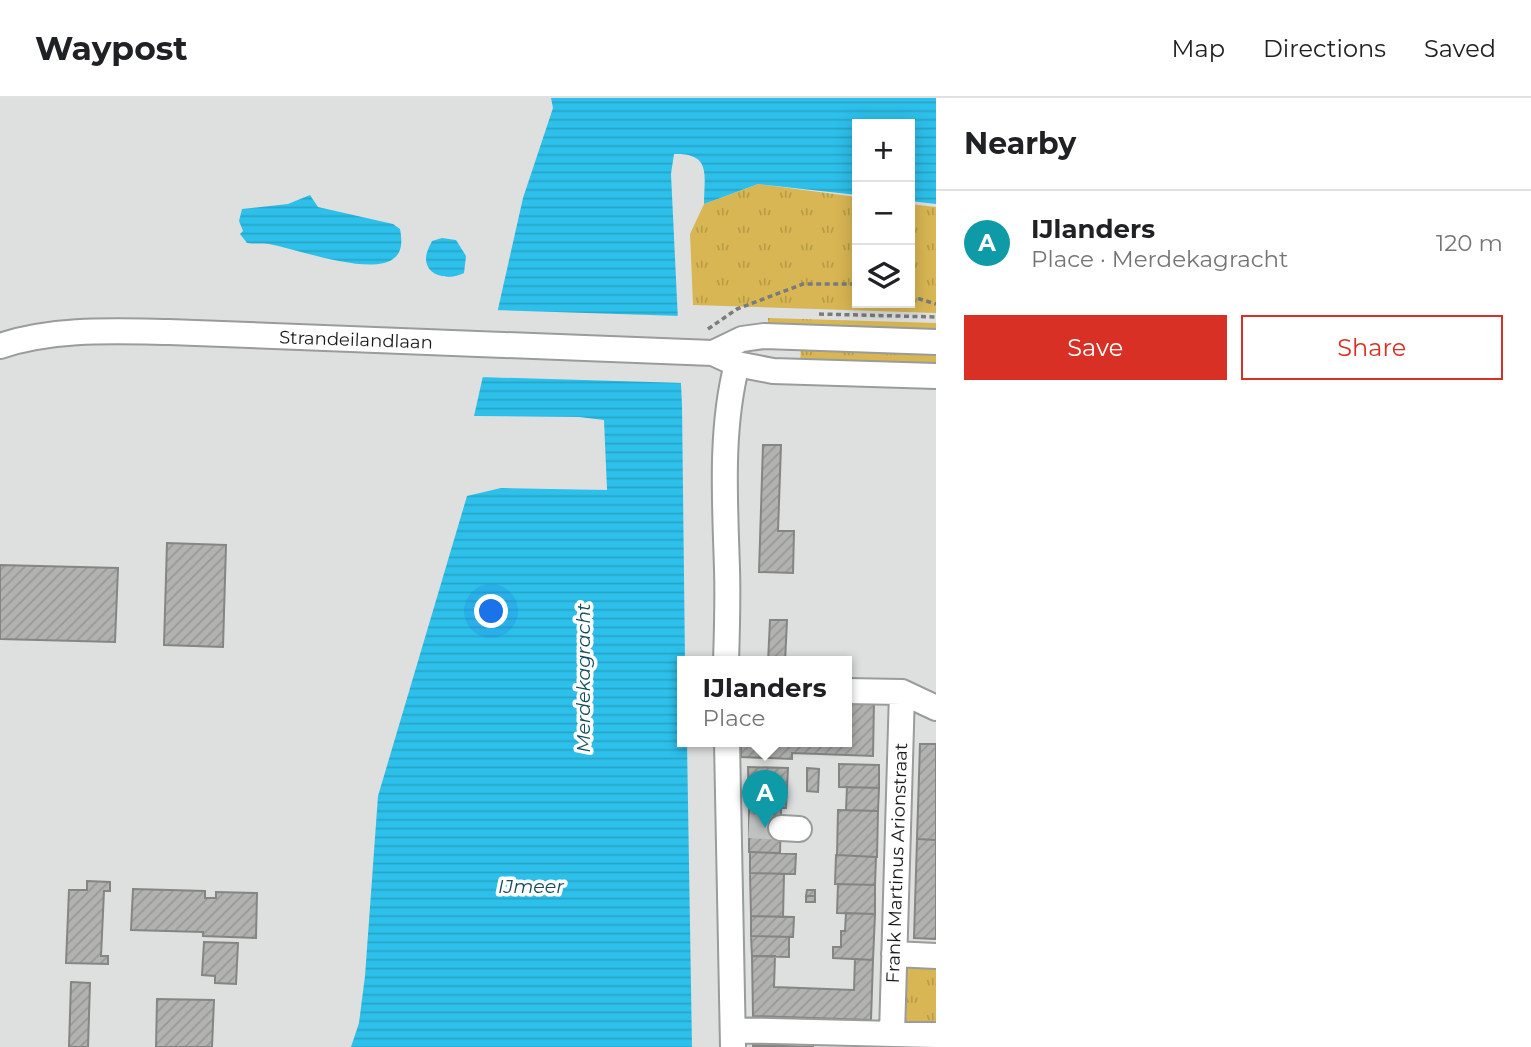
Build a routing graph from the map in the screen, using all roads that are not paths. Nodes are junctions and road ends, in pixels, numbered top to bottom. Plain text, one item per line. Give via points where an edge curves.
1 (710, 341) junction
2 (936, 342) edge
3 (0, 346) edge
4 (737, 364) junction
5 (936, 376) edge
6 (726, 656) edge
7 (852, 691) edge
8 (902, 692) junction
9 (936, 708) edge
10 (728, 747) edge
11 (894, 954) junction
12 (936, 956) edge
13 (892, 1034) junction
14 (936, 1035) edge
15 (733, 1038) edge

1 - 2 street, Strandeilandlaan via 764,336
1 - 3 street, Strandeilandlaan via 688,352 101,331
1 - 4 street, Strandeilandlaan
4 - 5 street, Strandeilandlaan via 773,370
4 - 6 street via 724,475
7 - 8 street
8 - 9 street
8 - 11 street, Frank Martinus Arionstraat
10 - 15 street via 739,826
11 - 12 street
11 - 13 street, Frank Martinus Arionstraat
13 - 14 street
13 - 15 street

